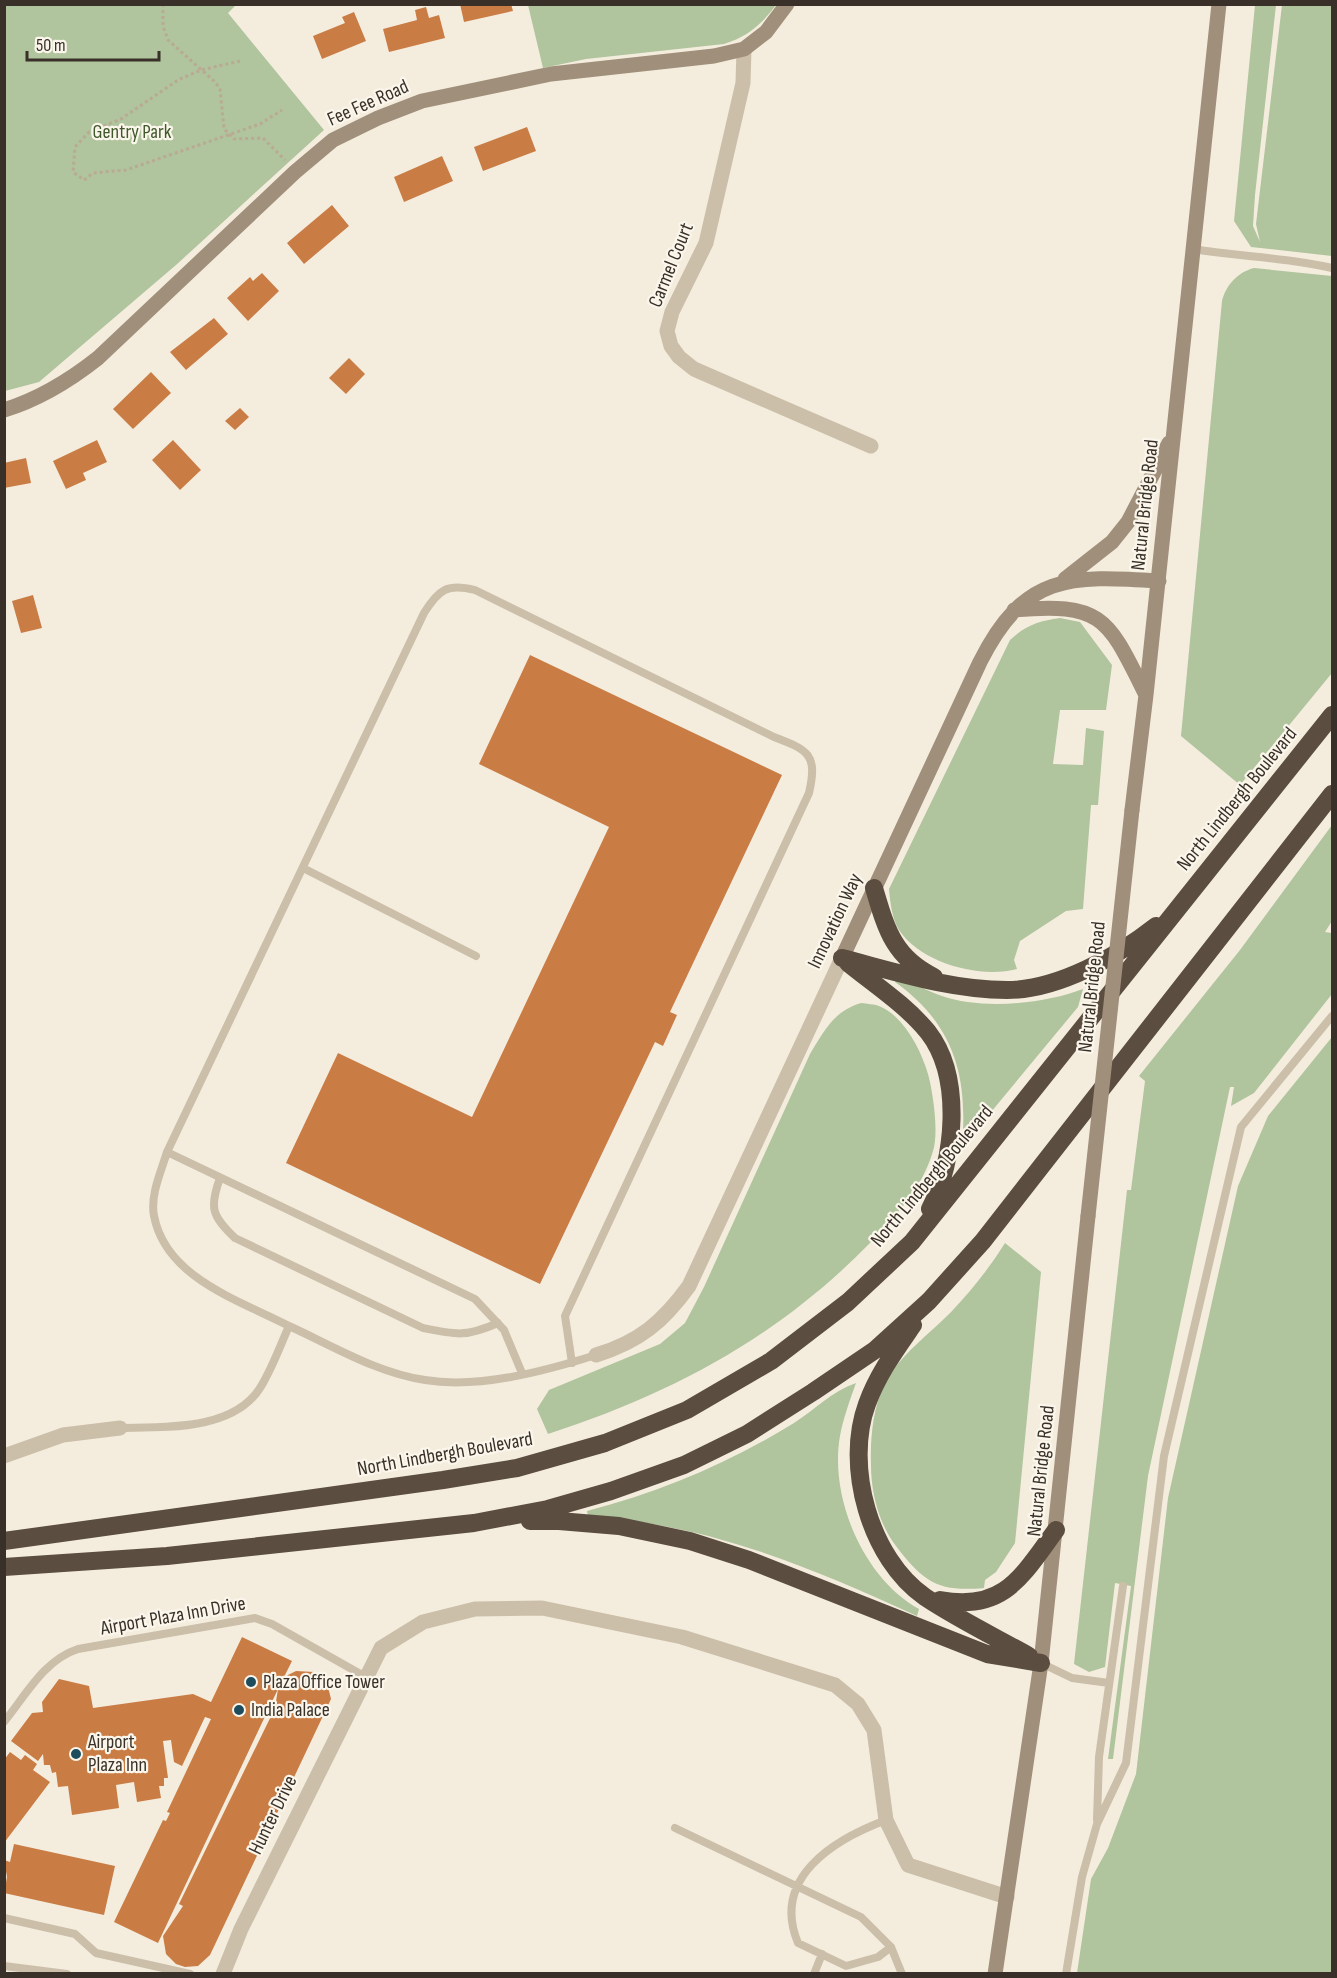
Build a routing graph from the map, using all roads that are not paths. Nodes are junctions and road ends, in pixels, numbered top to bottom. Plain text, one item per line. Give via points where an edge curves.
1 (788, 4) edge
2 (1220, 4) edge
3 (744, 49) junction
4 (1193, 249) junction
5 (1332, 268) edge
6 (4, 411) edge
7 (1174, 435) junction
8 (871, 446) dead end
9 (1159, 581) junction
10 (1060, 583) junction
11 (1014, 610) junction
12 (1146, 695) junction
13 (1332, 715) edge
14 (1332, 794) edge
15 (303, 868) junction
16 (874, 888) junction
17 (1177, 910) junction
18 (476, 956) dead end
19 (842, 958) junction
20 (955, 987) junction
21 (1332, 1016) edge
22 (167, 1152) junction
23 (220, 1178) junction
24 (912, 1242) junction
25 (929, 1301) junction
26 (498, 1323) junction
27 (289, 1326) junction
28 (596, 1355) joint
29 (572, 1363) junction
30 (522, 1373) junction
31 (120, 1428) joint
32 (4, 1456) edge
33 (474, 1523) junction
34 (4, 1529) edge
35 (1056, 1530) junction
36 (48, 1535) junction
37 (4, 1541) edge
38 (25, 1564) junction
39 (4, 1567) edge
40 (4, 1573) edge
41 (1123, 1586) dead end
42 (924, 1596) junction
43 (1041, 1663) junction
44 (364, 1676) junction
45 (1109, 1683) junction
46 (4, 1722) edge
47 (886, 1820) junction
48 (1097, 1824) junction
49 (675, 1828) dead end
50 (796, 1885) junction
51 (1007, 1896) junction
52 (4, 1918) edge
53 (891, 1947) junction
54 (822, 1954) junction
55 (4, 1966) edge
56 (67, 1974) edge
57 (190, 1974) edge
58 (224, 1974) edge
59 (814, 1974) edge
60 (902, 1974) edge
61 (994, 1974) edge
62 (1066, 1974) edge

1 - 3 main road, Fee Fee Road via 766,32
2 - 4 main road, Natural Bridge Road
3 - 6 main road, Fee Fee Road via 714,56 551,74 422,101 333,140 99,358 66,383
3 - 8 street, Carmel Court via 743,83 706,243 672,312 667,331 671,346 694,369
4 - 5 lane via 1294,259
4 - 7 main road, Natural Bridge Road
7 - 9 main road, Natural Bridge Road
7 - 10 main road via 1128,522 1112,542
9 - 10 main road, Innovation Way via 1082,578
9 - 12 main road, Natural Bridge Road
10 - 11 main road, Innovation Way
11 - 12 main road via 1077,608 1102,621 1122,646
11 - 16 main road, Innovation Way via 993,635
12 - 35 main road, Natural Bridge Road, bridge
13 - 17 highway, North Lindbergh Boulevard
14 - 25 highway via 983,1241
15 - 18 lane
15 - 22 lane
15 - 29 lane via 424,613 434,596 459,586 476,590 803,748 812,763 809,793 565,1316
16 - 19 main road, Innovation Way
16 - 20 highway via 890,938 902,954 921,970
17 - 20 highway via 1100,963 1062,980 1010,990
17 - 24 highway, North Lindbergh Boulevard
19 - 20 highway
19 - 24 highway via 909,1011 930,1035 942,1062 950,1098 951,1138 946,1169
19 - 28 street, Innovation Way via 689,1286 669,1313 645,1334
21 - 48 lane via 1241,1126 1164,1456 1126,1763
22 - 23 lane
22 - 27 lane via 156,1190 154,1215 166,1248 196,1278
23 - 26 lane via 475,1299
23 - 26 lane via 212,1200 217,1221 236,1238 423,1328 472,1334
24 - 36 highway, North Lindbergh Boulevard via 848,1302 771,1361 687,1410 605,1443 517,1468
25 - 33 highway via 875,1350 747,1434 684,1465 548,1509
25 - 42 highway via 880,1373 866,1406 860,1443 860,1490 873,1530 893,1564
26 - 30 lane
27 - 30 lane via 382,1369 426,1380 473,1382
27 - 31 lane via 259,1389 242,1409 208,1421
28 - 29 lane
29 - 30 lane
31 - 32 street via 63,1435
33 - 38 highway via 167,1556
33 - 43 highway via 559,1521 619,1526 690,1541 749,1560 987,1654
34 - 36 highway
35 - 42 highway via 1008,1589 966,1605
35 - 43 main road, Natural Bridge Road
36 - 37 highway, North Lindbergh Boulevard
38 - 39 highway
38 - 40 highway
41 - 45 lane
42 - 43 highway
43 - 45 lane via 1072,1678
43 - 51 main road, Natural Bridge Road
44 - 46 lane, Airport Plaza Inn Drive via 255,1618 62,1654
44 - 47 street, Hunter Drive via 381,1648 409,1630 423,1622 475,1609 542,1608 682,1637 835,1685 858,1704 874,1731
44 - 58 street, Hunter Drive via 241,1929
45 - 48 lane via 1099,1757
47 - 50 lane via 830,1846
47 - 51 street, Hunter Drive via 908,1865
48 - 62 lane via 1082,1877
49 - 50 lane
50 - 53 lane via 861,1917
50 - 54 lane via 790,1924 798,1943
51 - 61 main road, Natural Bridge Road
52 - 57 lane via 75,1934 96,1953
53 - 54 lane via 878,1957 846,1966
53 - 60 lane
54 - 59 lane
55 - 56 lane

